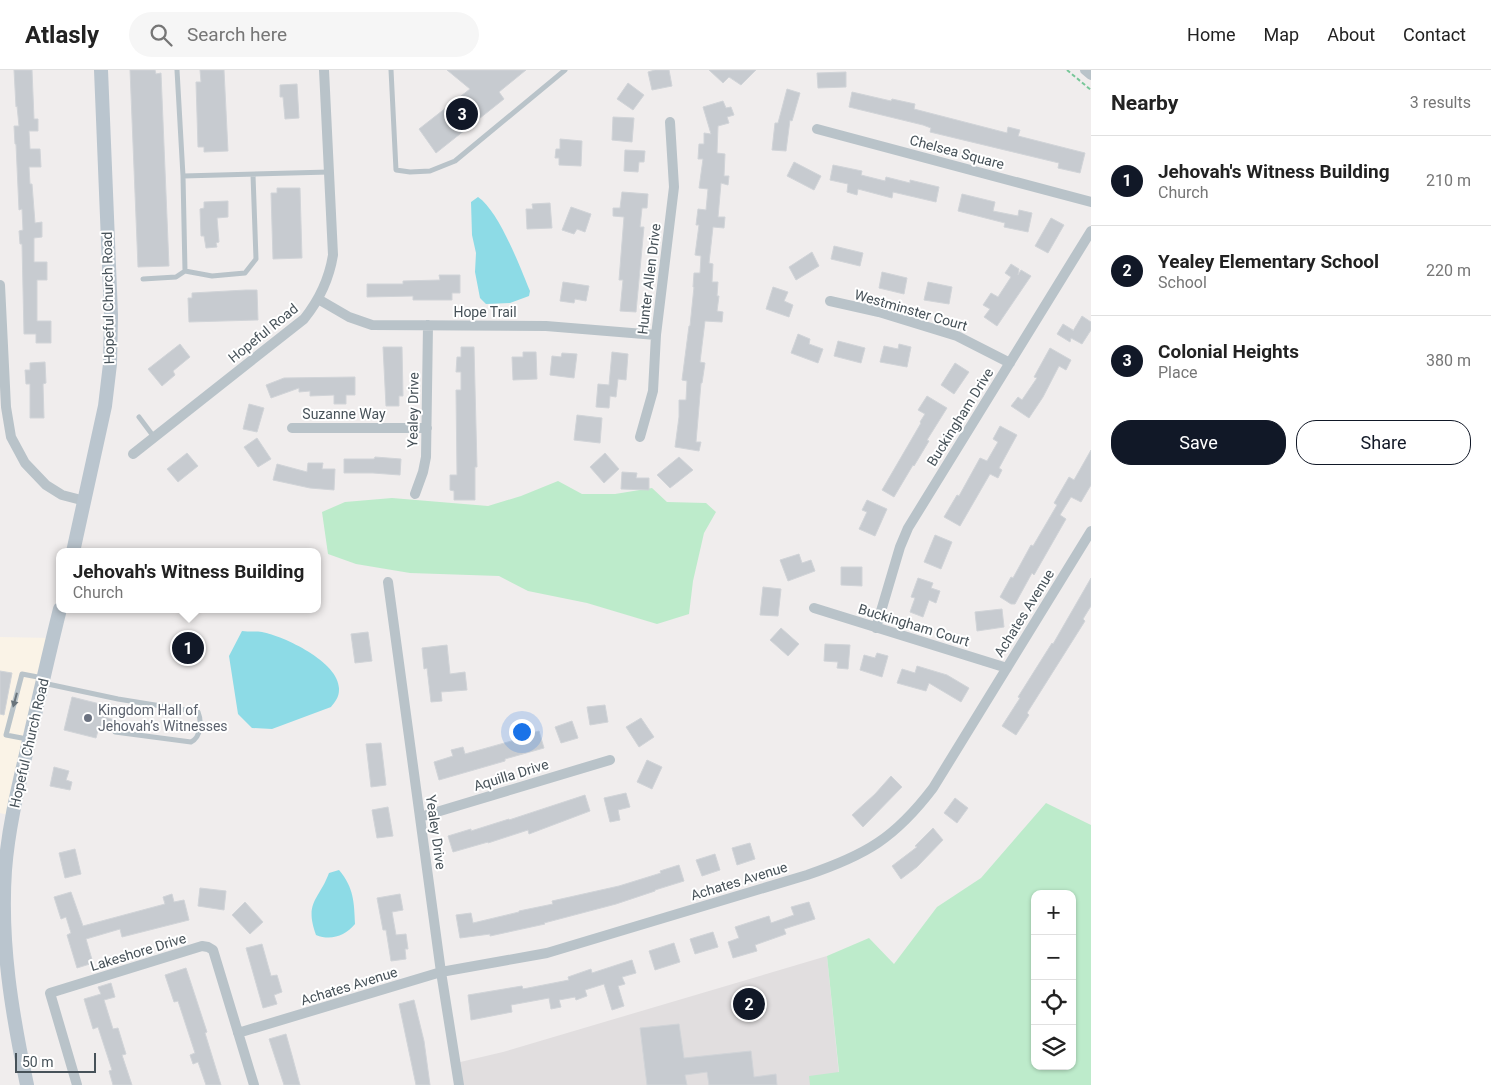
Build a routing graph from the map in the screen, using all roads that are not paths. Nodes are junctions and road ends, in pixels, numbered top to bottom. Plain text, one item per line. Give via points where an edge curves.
1 (101, 70) edge
2 (178, 70) edge
3 (324, 70) edge
4 (391, 70) edge
5 (565, 70) edge
6 (1085, 70) edge
7 (1091, 75) edge
8 (670, 122) dead end
9 (817, 129) dead end
10 (330, 172) junction
11 (253, 175) junction
12 (183, 176) junction
13 (1091, 202) edge
14 (1091, 231) edge
15 (185, 272) junction
16 (143, 279) dead end
17 (0, 285) edge
18 (318, 299) junction
19 (830, 301) dead end
20 (428, 325) junction
21 (656, 335) junction
22 (1010, 362) junction
23 (139, 417) dead end
24 (292, 428) dead end
25 (427, 428) junction
26 (154, 437) junction
27 (640, 437) dead end
28 (133, 454) dead end
29 (415, 494) dead end
30 (85, 501) junction
31 (1091, 531) edge
32 (74, 548) edge
33 (388, 582) dead end
34 (814, 608) dead end
35 (59, 613) edge
36 (876, 628) junction
37 (1007, 668) junction
38 (43, 681) junction
39 (115, 732) dead end
40 (29, 739) junction
41 (610, 760) dead end
42 (420, 817) junction
43 (2, 927) edge
44 (441, 972) junction
45 (238, 1033) junction
46 (27, 1085) edge
47 (77, 1085) edge
48 (254, 1085) edge
49 (459, 1085) edge

1 - 30 main road, Hopeful Church Road via 111,344 107,394
2 - 12 lane
3 - 10 street, Hopeful Road
4 - 5 lane via 396,170 410,172 430,170 455,161
6 - 7 street
8 - 21 street, Hunter Allen Drive via 674,187
9 - 13 street, Chelsea Square
10 - 11 lane
10 - 18 street, Hopeful Road via 334,255
11 - 12 lane
11 - 15 lane via 256,258 245,273 212,276
12 - 15 lane
14 - 22 street, Buckingham Drive
15 - 16 lane via 176,277
17 - 30 street via 6,407 11,438 25,463 46,485 62,495
18 - 20 street, Hope Trail via 349,317 372,325
18 - 26 street, Hopeful Road via 304,318
19 - 22 street, Westminster Court via 957,336
20 - 21 street, Hope Trail via 546,326
20 - 25 street, Yealey Drive
21 - 27 street, Hunter Allen Drive via 653,391
22 - 36 street, Buckingham Drive via 908,528
23 - 26 lane
24 - 25 street, Suzanne Way
25 - 29 street, Yealey Drive via 426,457
26 - 28 street, Hopeful Road
30 - 32 main road, Hopeful Church Road
31 - 37 street, Achates Avenue
33 - 42 street, Yealey Drive
34 - 36 street, Buckingham Court
35 - 38 main road, Hopeful Church Road
36 - 37 street, Buckingham Court
37 - 44 street, Achates Avenue via 916,811 894,832 861,854 807,875 547,953
38 - 39 lane via 118,699 198,712 200,716 199,733 191,742
38 - 40 main road, Hopeful Church Road
38 -> 40 lane via 22,674 6,735
40 - 43 main road, Hopeful Church Road via 8,840
41 - 42 street, Aquilla Drive
42 - 44 street, Yealey Drive
43 - 46 main road, Hopeful Church Road via 11,1009
44 - 45 street, Achates Avenue
44 - 49 street, Yealey Drive
45 - 47 street, Lakeshore Drive via 213,950 208,946 50,993
45 - 48 street, Lakeshore Drive

